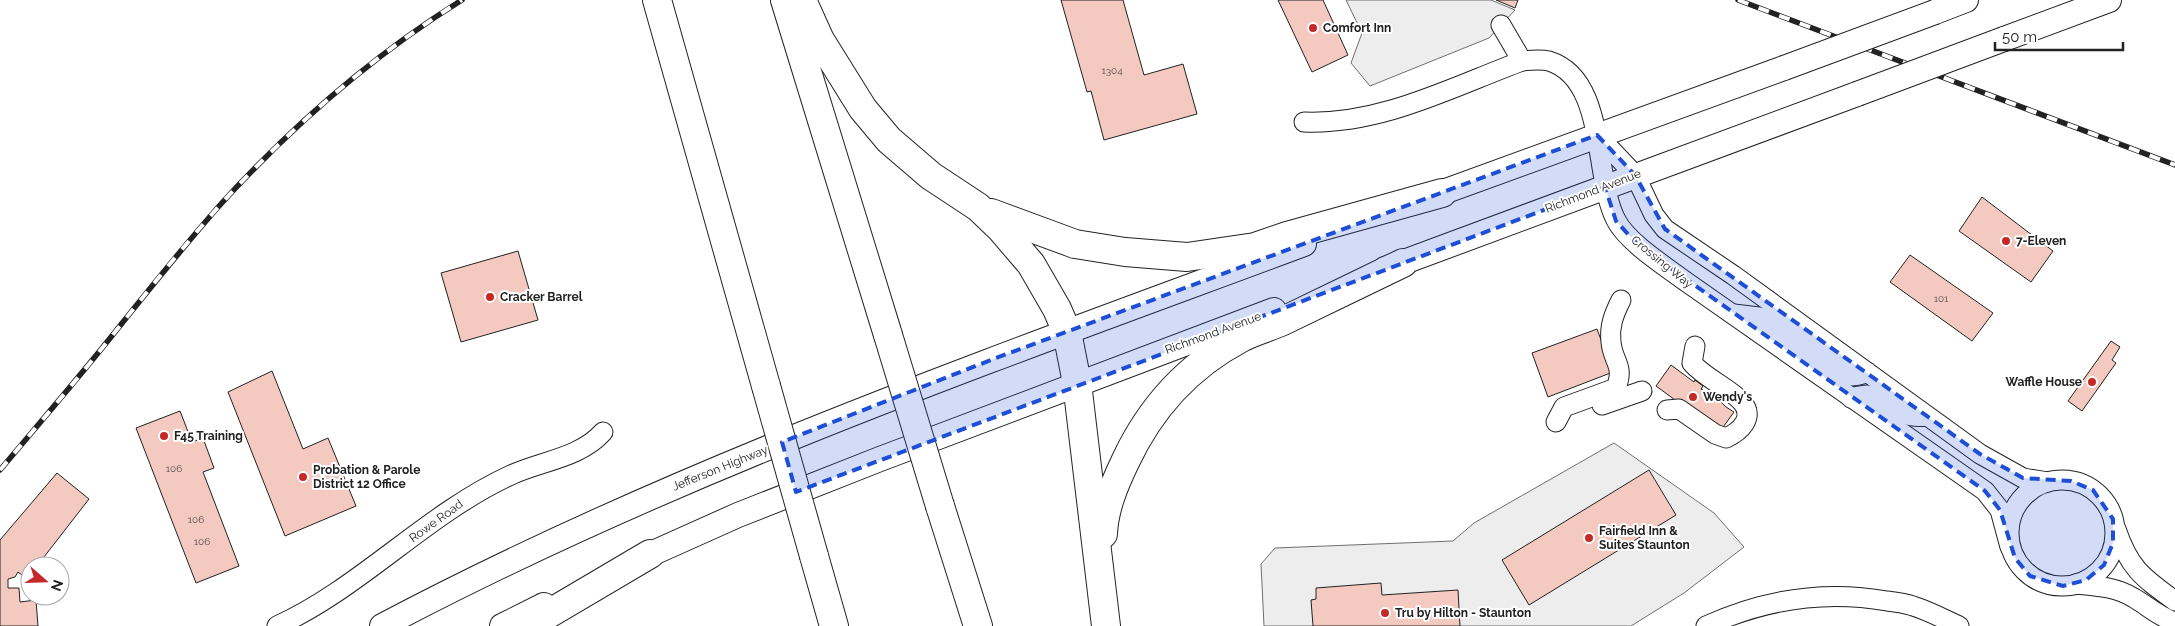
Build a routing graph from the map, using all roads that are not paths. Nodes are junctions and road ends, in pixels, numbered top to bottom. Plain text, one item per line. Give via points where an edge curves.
1 (658, 0) edge
2 (785, 0) edge
3 (802, 0) edge
4 (1966, 0) edge
5 (2109, 0) edge
6 (1501, 25) dead end
7 (1522, 61) junction
8 (1304, 122) dead end
9 (1597, 135) junction
10 (1635, 176) junction
11 (1606, 187) junction
12 (1442, 193) junction
13 (978, 208) junction
14 (1403, 263) junction
15 (1622, 300) dead end
16 (1730, 313) junction
17 (1067, 332) junction
18 (1694, 346) dead end
19 (1867, 372) junction
20 (1076, 383) junction
21 (1642, 391) dead end
22 (1851, 398) junction
23 (1667, 410) dead end
24 (1928, 416) junction
25 (603, 432) dead end
26 (2048, 482) junction
27 (2113, 519) junction
28 (2010, 547) junction
29 (650, 554) junction
30 (1102, 578) junction
31 (2075, 584) junction
32 (2175, 601) edge
33 (831, 619) edge
34 (2175, 622) edge
35 (277, 626) edge
36 (382, 626) edge
37 (502, 626) edge
38 (528, 626) edge
39 (978, 626) edge
40 (1106, 626) edge
41 (1706, 626) edge
42 (1958, 626) edge

1 - 33 highway, bridge
2 - 39 highway, bridge
3 - 13 highway via 834,64 889,140 931,176
4 - 9 main road, bridge
5 - 10 main road, Richmond Avenue, bridge
6 - 7 street
7 - 8 street via 1377,115
7 - 9 street, Crossing Way via 1548,61 1571,75 1584,96
9 - 10 street
9 - 11 street, Crossing Way
9 - 12 main road
10 - 11 main road, Richmond Avenue
10 - 19 street via 1654,215 1666,229
11 - 14 main road, Richmond Avenue
11 - 16 street, Crossing Way via 1616,221 1638,245
12 - 13 highway via 1254,247 1187,257 1076,244
12 - 17 main road
13 - 17 highway via 1031,264 1046,286
14 - 20 main road, Richmond Avenue
14 - 30 highway via 1242,337 1205,360 1166,396 1134,443 1111,495 1104,523
15 - 21 street via 1612,320 1611,343 1621,376 1616,388 1564,407 1556,422
16 - 19 street via 1770,321 1848,377 1858,377
16 - 22 street, Crossing Way
17 - 20 highway
17 - 36 main road, Jefferson Highway via 697,476 529,552
18 - 23 street via 1692,363 1742,402 1747,411 1745,423 1739,432 1726,438 1679,409
19 - 24 street
20 - 29 main road via 764,505
20 - 30 highway
22 - 24 street via 1866,395 1908,416
22 - 28 street, Crossing Way via 1985,491 2000,510
24 - 26 street via 2004,468 2023,478
25 - 35 street, Rowe Road via 593,443 474,494 328,598
26 - 27 street via 2071,481 2093,490 2102,498
26 - 28 street via 2027,493 2013,512
27 - 31 street via 2113,543 2104,564 2096,573
27 - 32 street via 2124,551 2136,570
28 - 31 street via 2021,568 2035,579 2052,585
29 - 37 main road
29 - 38 highway
30 - 40 highway
31 - 34 street via 2121,591 2163,618
41 - 42 street via 1774,603 1838,596 1872,598 1913,606

